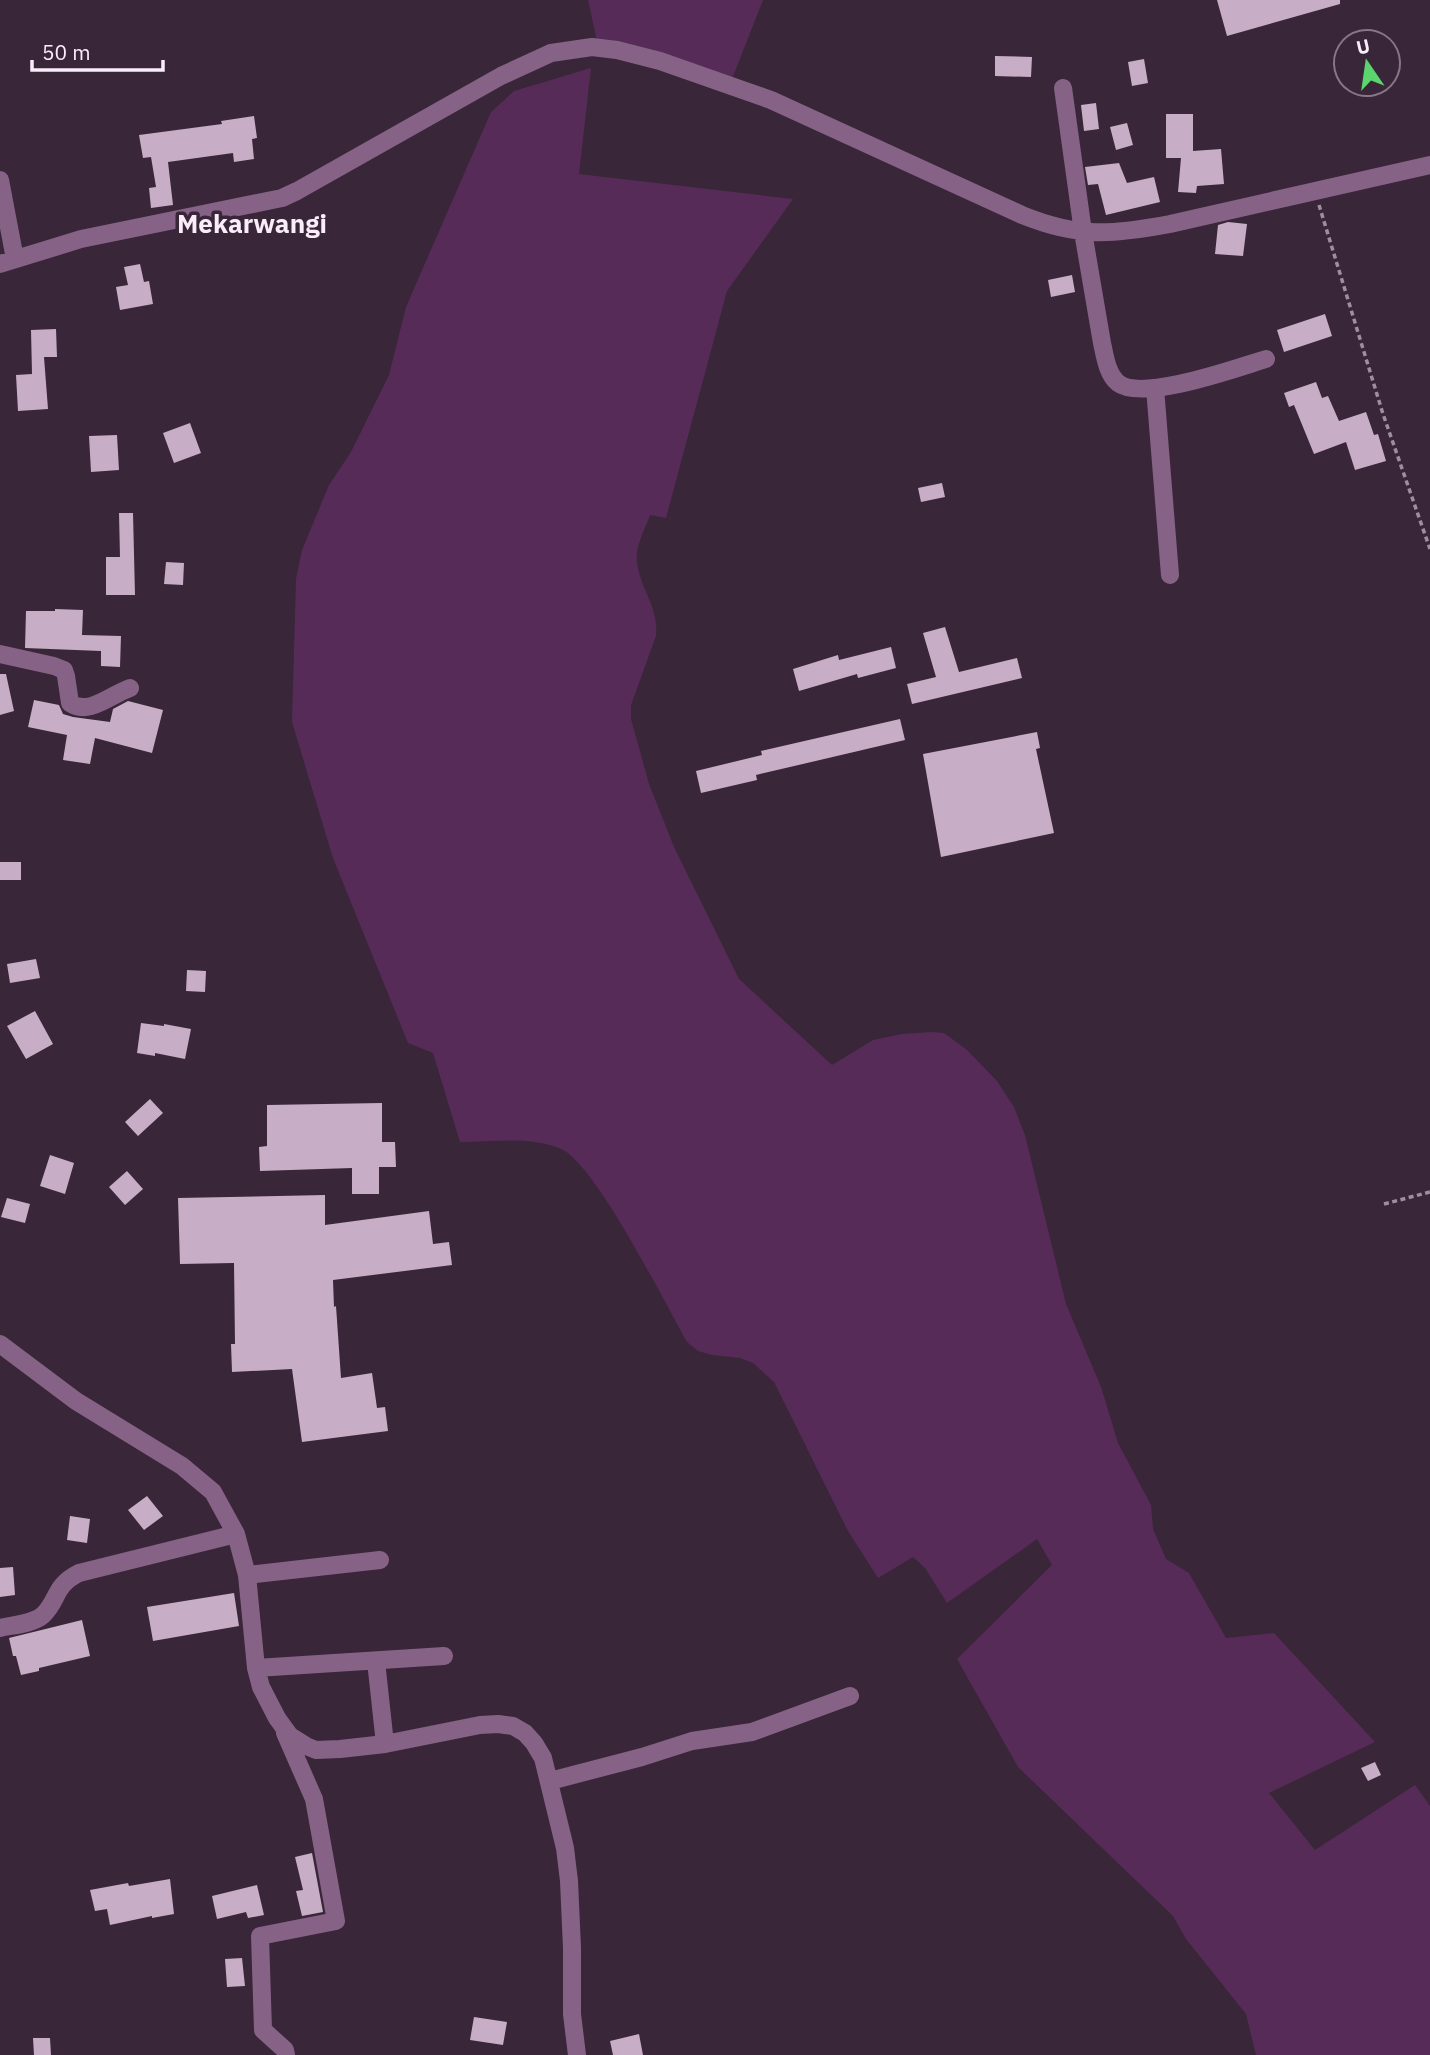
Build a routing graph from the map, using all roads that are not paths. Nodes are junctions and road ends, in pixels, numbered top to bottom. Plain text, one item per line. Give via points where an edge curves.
1 (1063, 88) dead end
2 (1430, 165) edge
3 (0, 180) edge
4 (1083, 232) junction
5 (7, 262) edge
6 (1266, 359) dead end
7 (1154, 388) junction
8 (1170, 575) dead end
9 (0, 654) edge
10 (130, 688) dead end
11 (0, 1344) edge
12 (236, 1534) junction
13 (380, 1560) dead end
14 (247, 1576) junction
15 (0, 1628) edge
16 (444, 1656) dead end
17 (376, 1661) junction
18 (256, 1668) junction
19 (850, 1696) dead end
20 (283, 1729) junction
21 (385, 1744) junction
22 (550, 1781) junction
23 (286, 2055) edge
24 (576, 2055) edge

1 - 4 street
2 - 4 street via 1134,231
3 - 5 street
4 - 5 street via 1021,215 771,100 660,61 592,47 551,53 501,76 282,198 81,239
4 - 7 street via 1110,370 1129,388
6 - 7 street
7 - 8 street
9 - 10 street via 64,670 70,703 76,707 90,708
11 - 12 street via 76,1401 182,1466 213,1492
12 - 14 street
12 - 15 street via 79,1573 61,1586 43,1615
13 - 14 street
14 - 18 street
16 - 17 street
17 - 18 street
17 - 21 street
18 - 20 street via 267,1702
19 - 22 street via 752,1732 692,1741
20 - 21 street via 316,1749
20 - 23 street via 314,1798 336,1921 260,1936 263,2030
21 - 22 street via 480,1725 513,1726 534,1743
22 - 24 street via 569,1881

